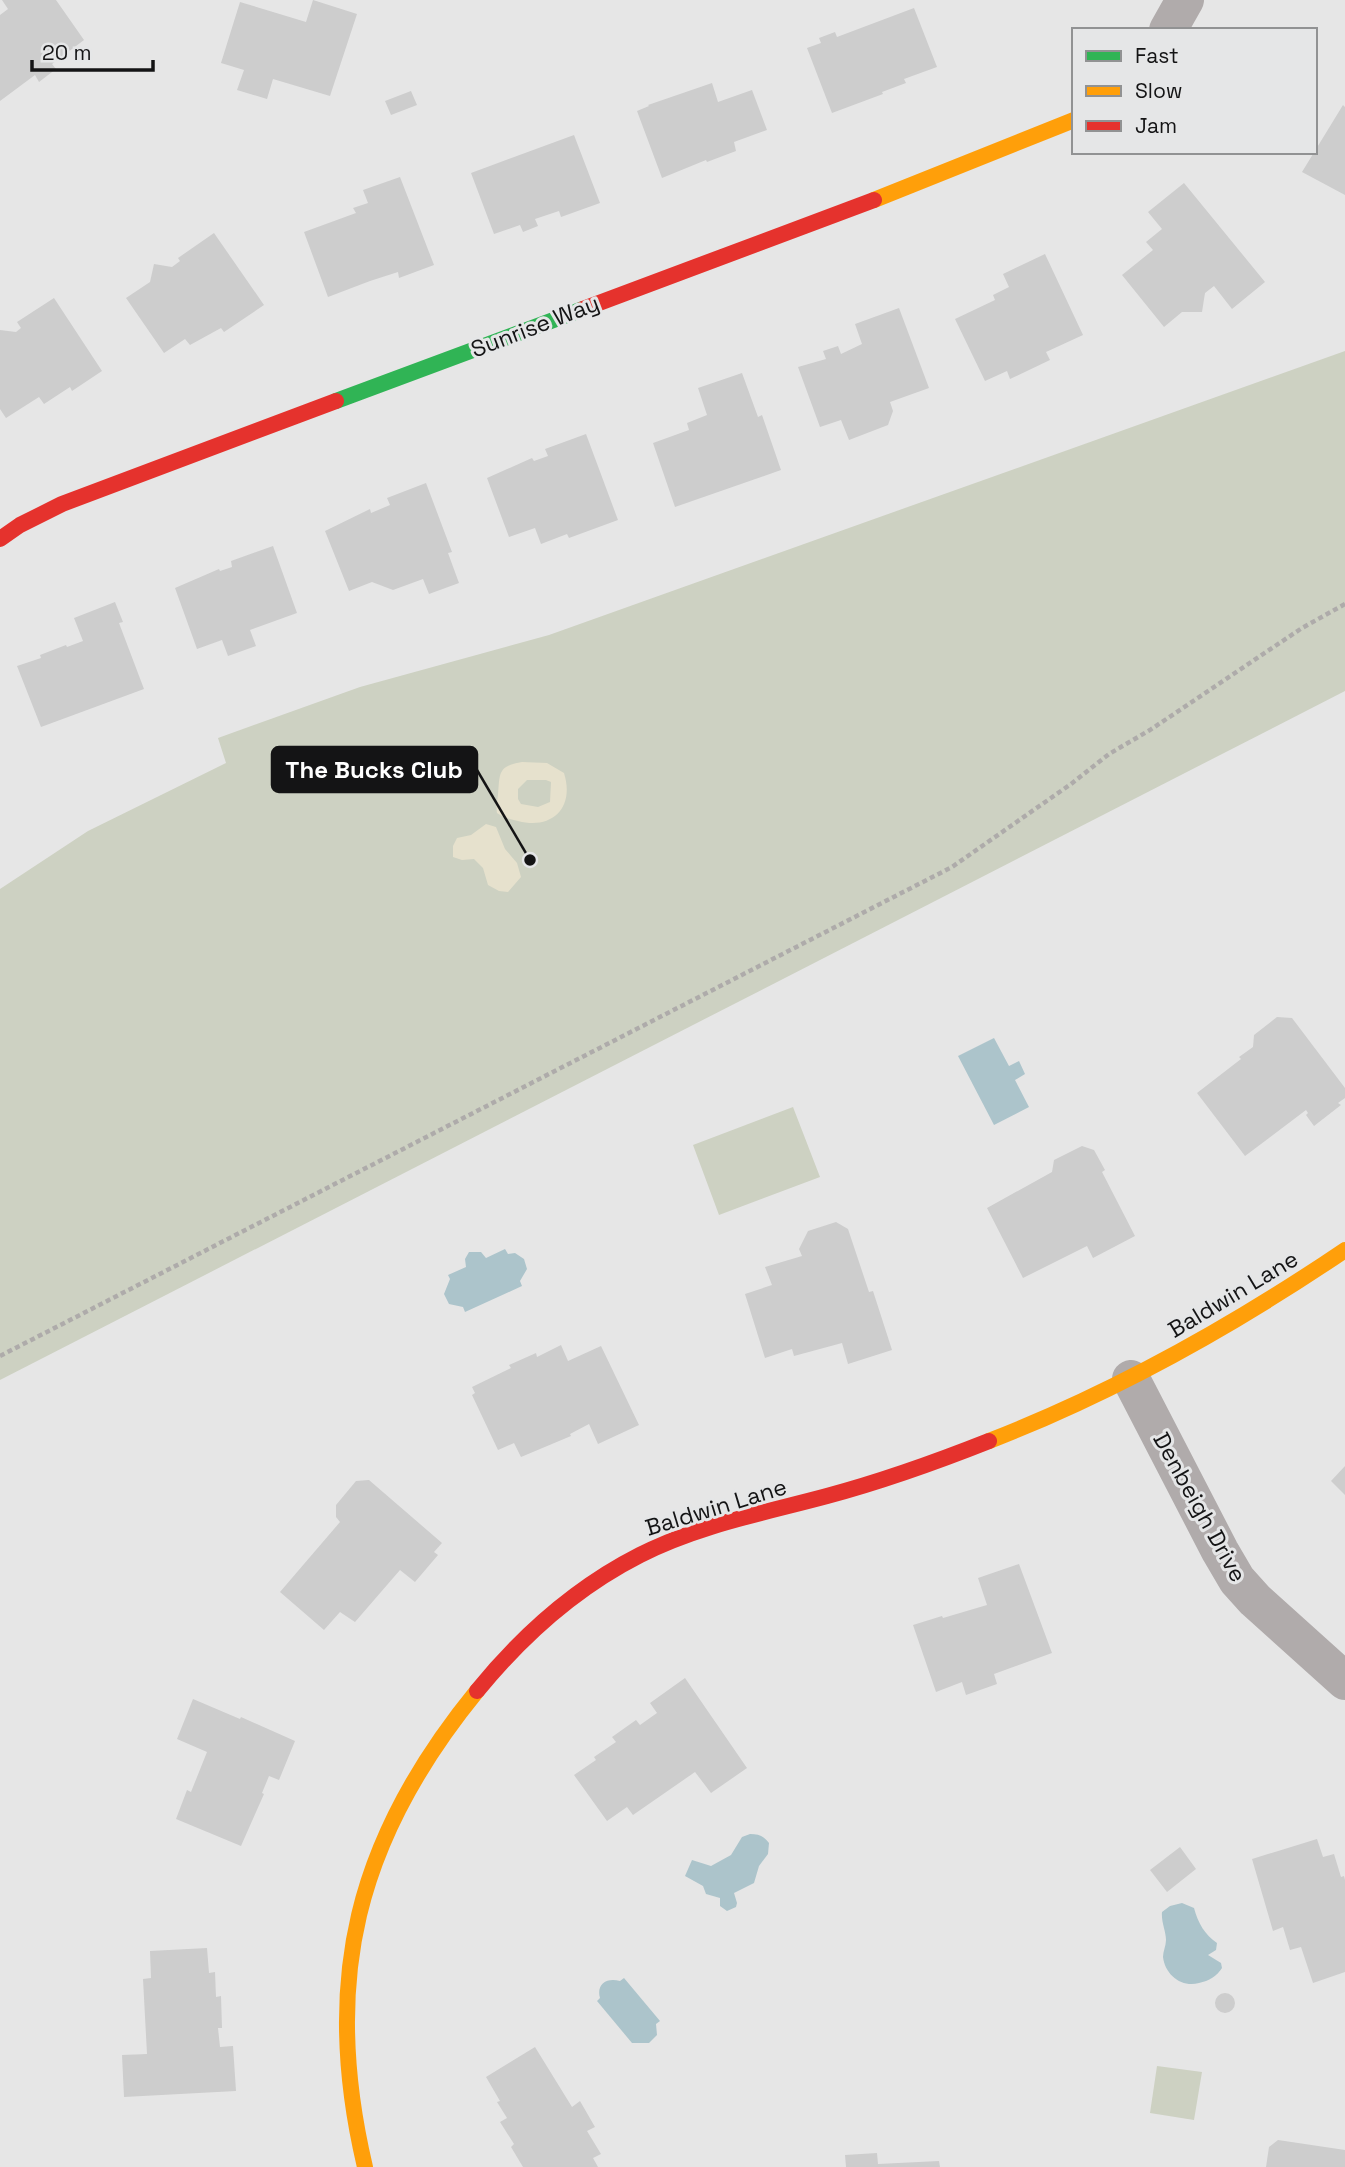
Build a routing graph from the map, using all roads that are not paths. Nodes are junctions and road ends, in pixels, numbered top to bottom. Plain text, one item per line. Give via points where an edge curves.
1 (1185, 0) edge
2 (1169, 28) edge
3 (1072, 121) edge
4 (0, 539) edge
5 (1345, 1250) edge
6 (1131, 1379) junction
7 (1345, 1681) edge
8 (365, 2167) edge

1 - 2 street
3 - 4 street, Sunrise Way via 908,187 62,504
5 - 6 street, Baldwin Lane via 1268,1303
6 - 7 street, Denbeigh Drive via 1237,1580
6 - 8 street, Baldwin Lane via 919,1468 669,1542 604,1576 512,1650 449,1725 421,1770 387,1834 364,1893 352,1947 347,2051

